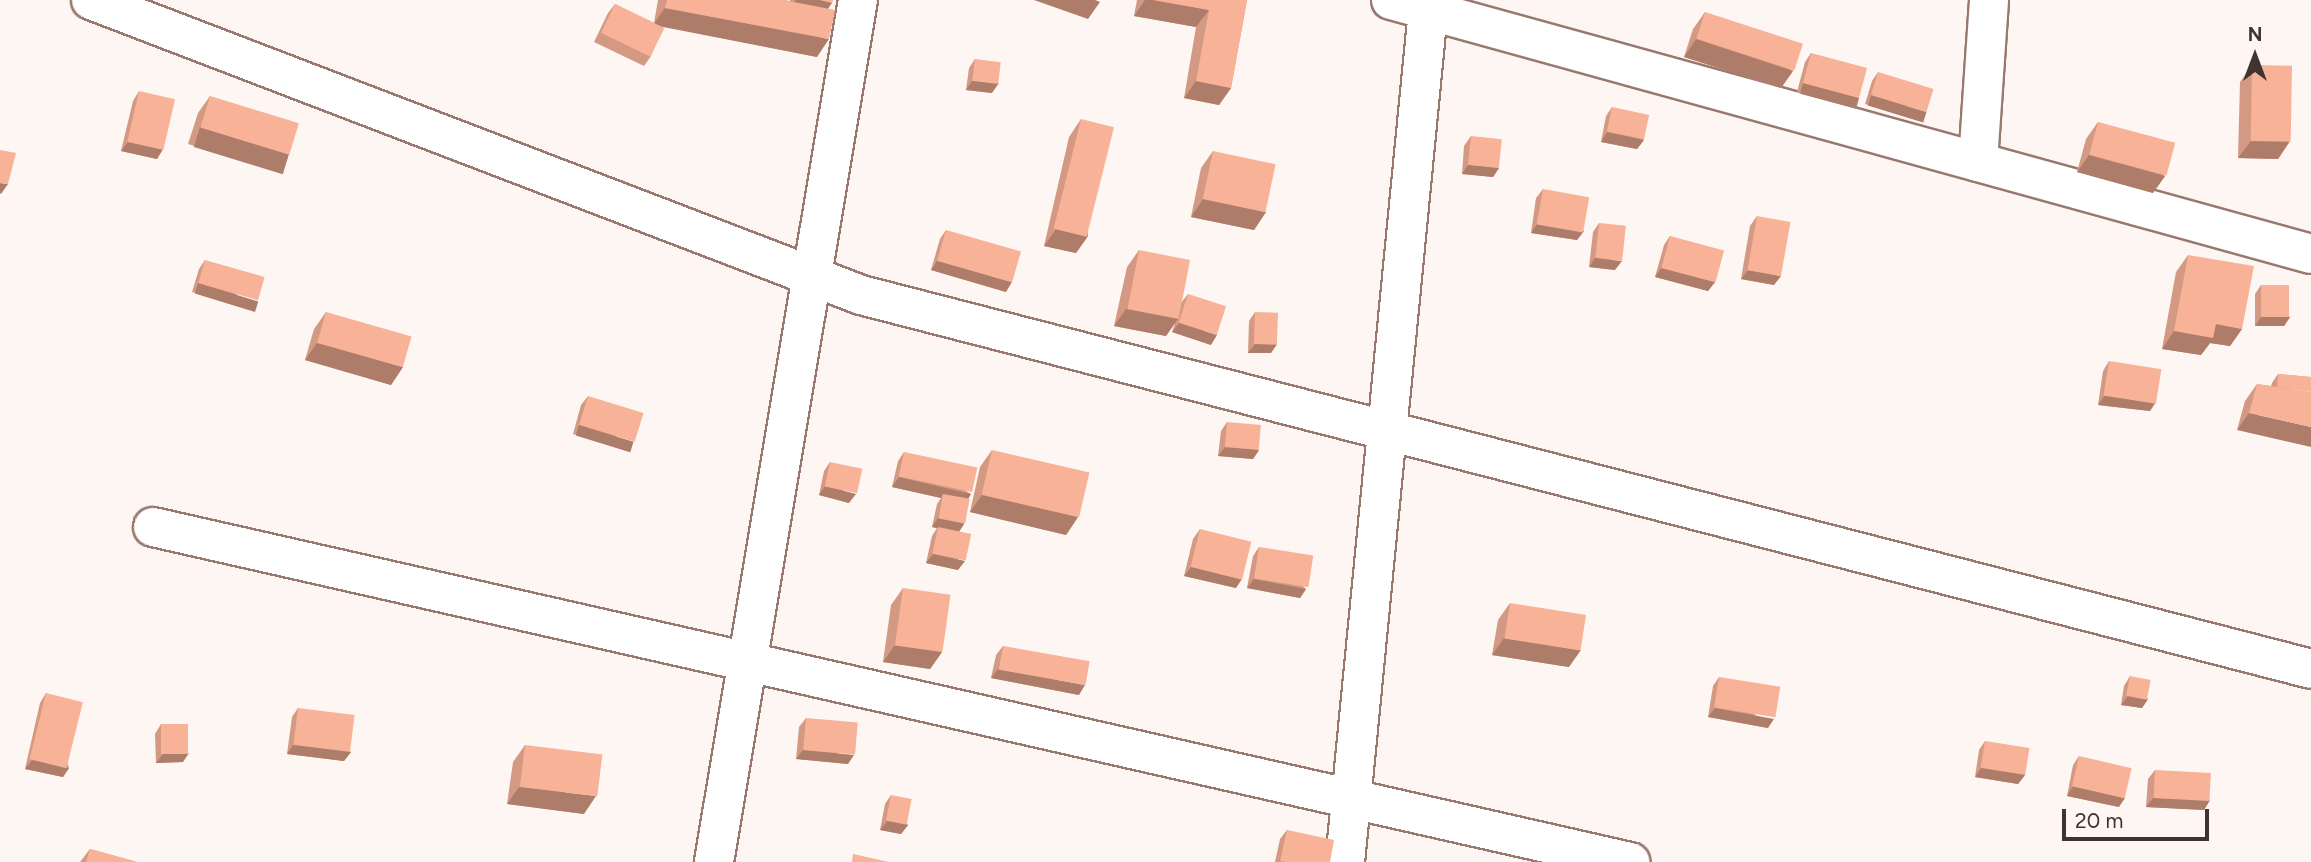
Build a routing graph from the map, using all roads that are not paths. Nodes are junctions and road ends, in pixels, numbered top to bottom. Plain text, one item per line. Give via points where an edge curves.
1 (92, 0) edge
2 (858, 0) edge
3 (1391, 0) edge
4 (1989, 0) edge
5 (1429, 5) edge
6 (1978, 162) junction
7 (2311, 254) edge
8 (811, 276) junction
9 (1388, 430) junction
10 (153, 527) dead end
11 (747, 662) junction
12 (2311, 669) edge
13 (1352, 799) junction
14 (714, 862) edge
15 (1345, 862) edge
16 (1630, 862) edge

1 - 8 street
2 - 8 street
3 - 5 street
4 - 6 street
5 - 6 street
5 - 9 street
6 - 7 street
8 - 9 street via 861,295
8 - 11 street
9 - 12 street
9 - 13 street
10 - 11 street
11 - 13 street
11 - 14 street
13 - 15 street
13 - 16 street

